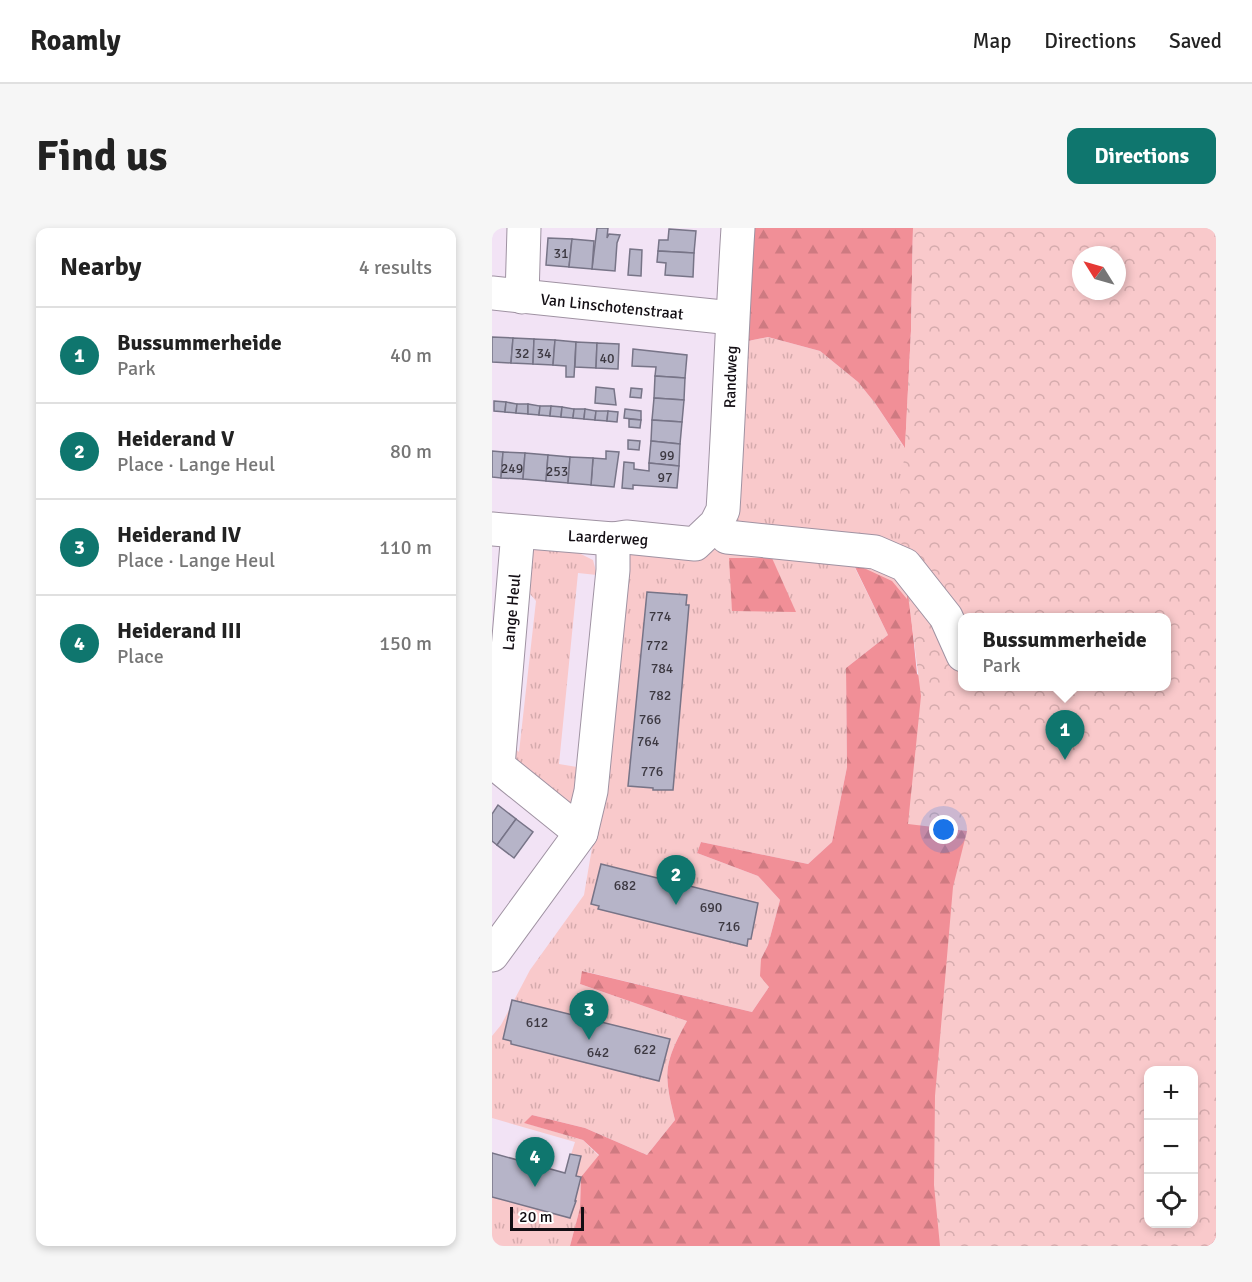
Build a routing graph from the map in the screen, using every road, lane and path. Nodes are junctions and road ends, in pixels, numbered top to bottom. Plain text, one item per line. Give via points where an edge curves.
1 (524, 228) edge
2 (738, 228) edge
3 (507, 295) edge
4 (732, 318) junction
5 (505, 530) edge
6 (718, 530) junction
7 (619, 538) junction
8 (958, 644) edge
9 (581, 833) junction
10 (492, 955) edge

1 - 3 street
2 - 4 street, Randweg
3 - 4 street, Van Linschotenstraat
4 - 6 street, Randweg via 723,510
5 - 7 street, Laarderweg
5 - 9 street, Lange Heul via 498,766
6 - 7 street, Laarderweg via 695,544
6 - 8 street via 875,552 905,565 946,617
7 - 9 street via 591,791
9 - 10 street

